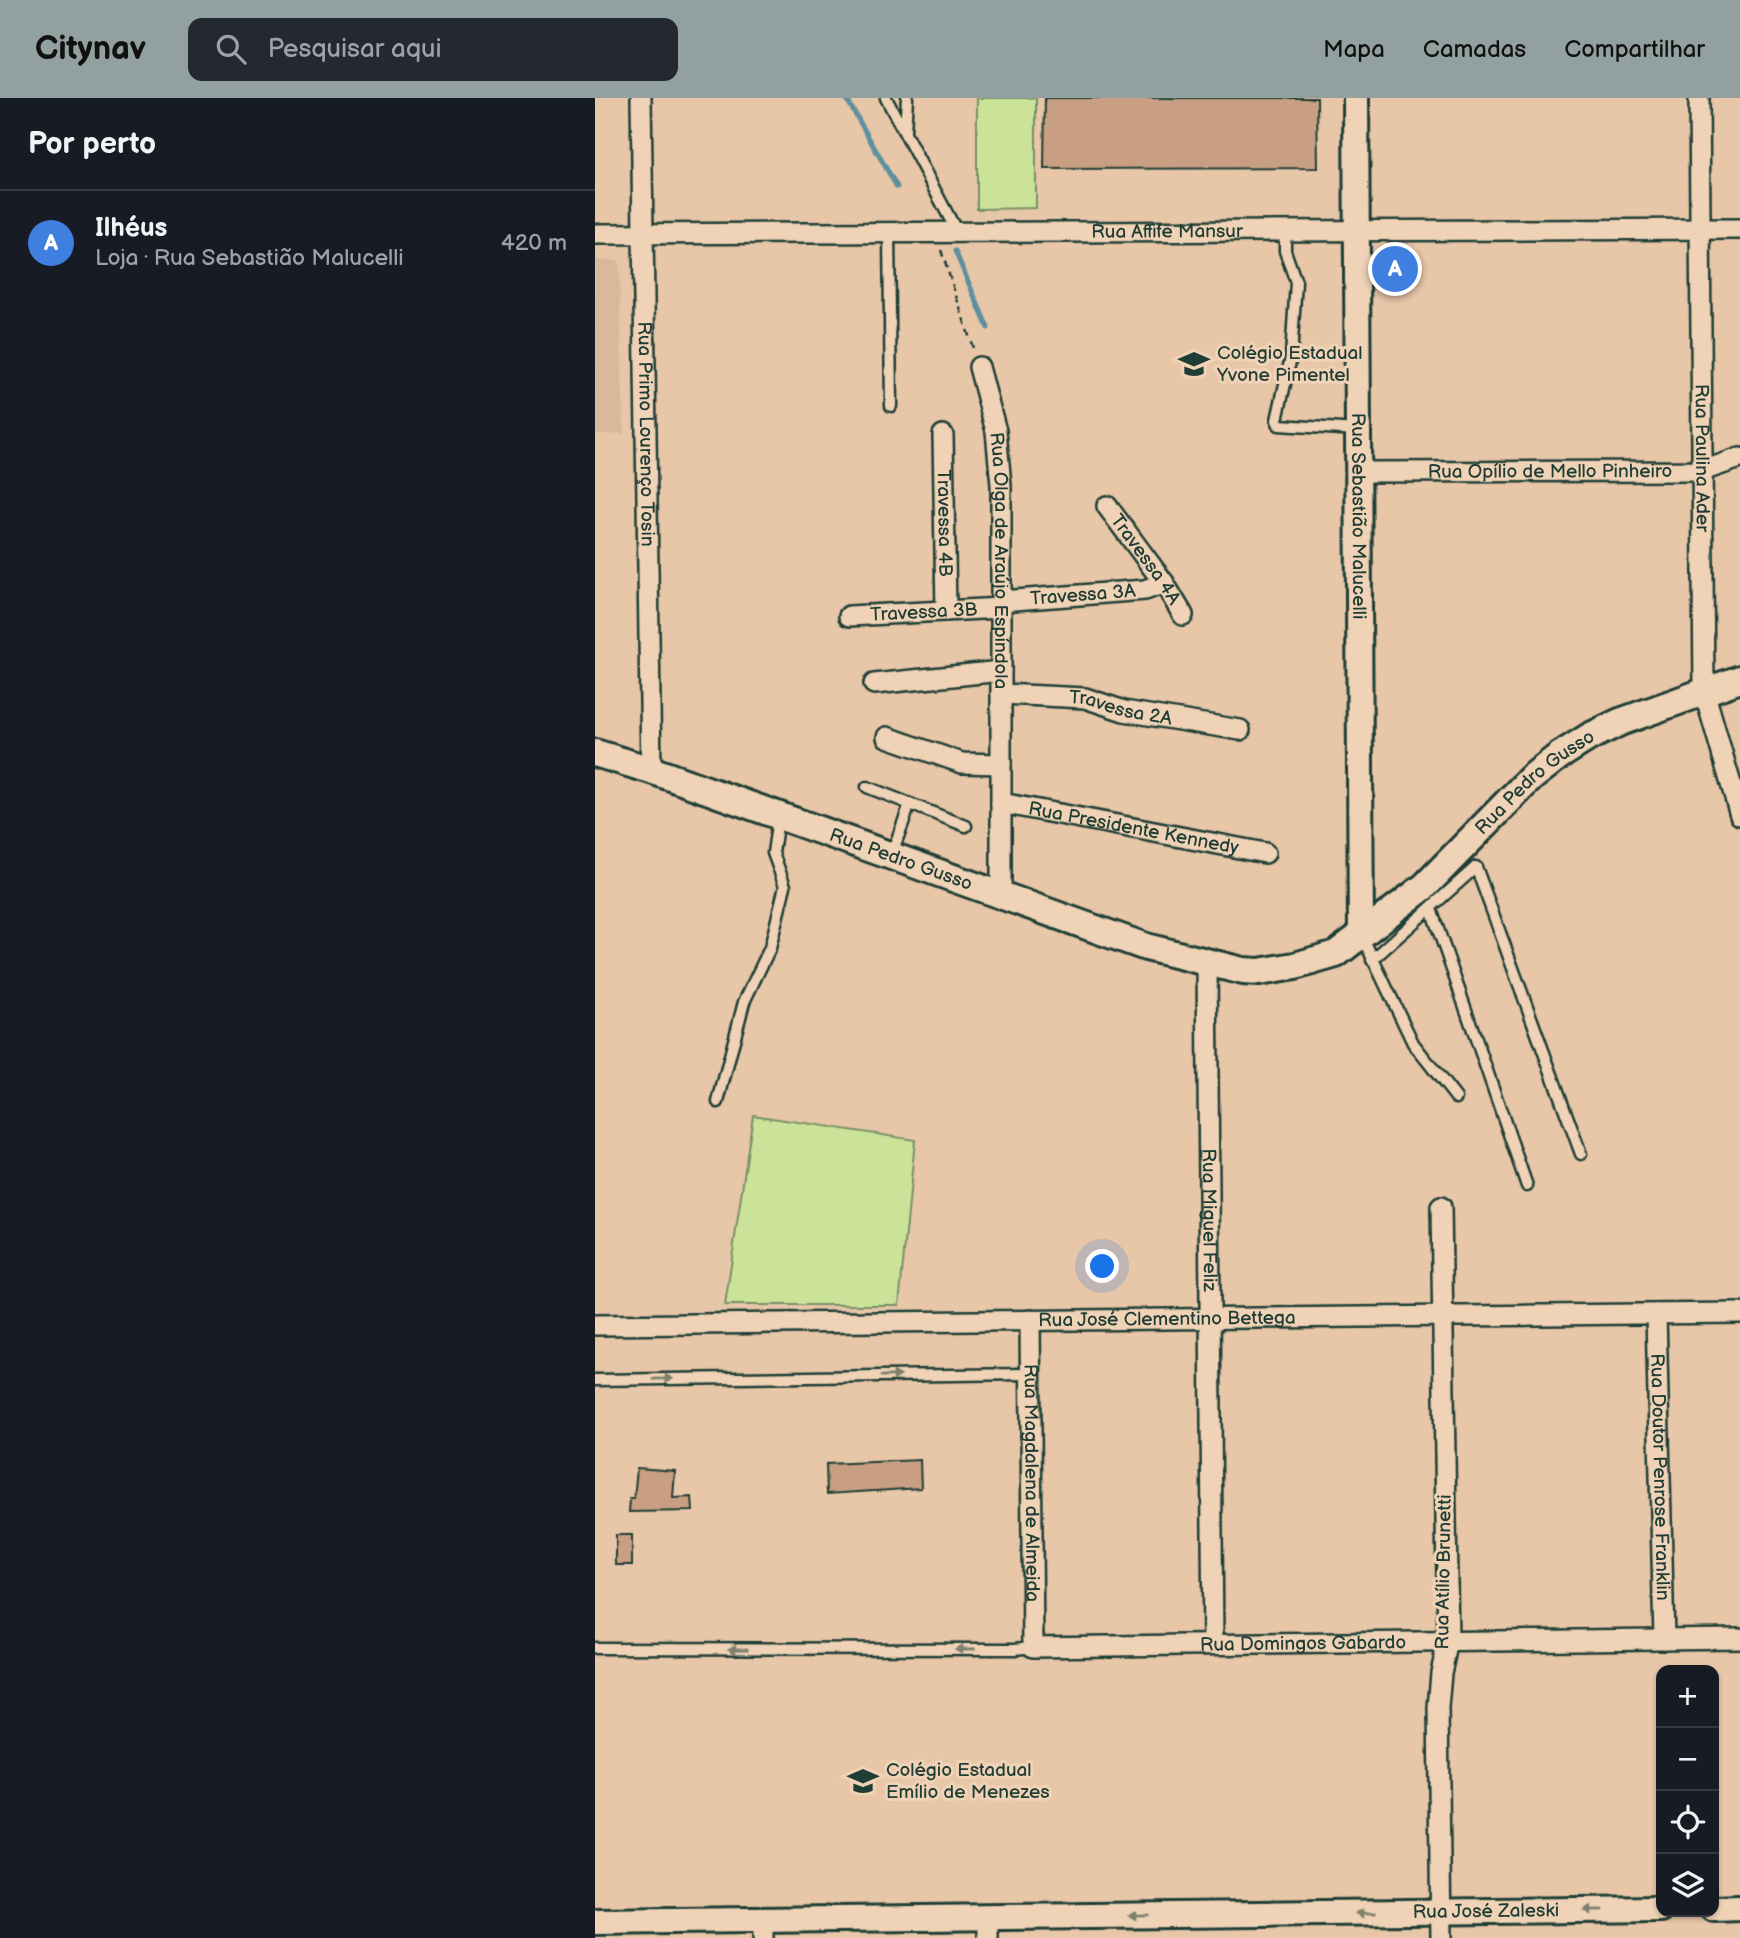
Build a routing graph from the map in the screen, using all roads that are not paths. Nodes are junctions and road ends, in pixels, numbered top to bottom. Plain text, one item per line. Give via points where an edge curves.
1 (641, 98) edge
2 (886, 98) edge
3 (907, 98) edge
4 (1356, 98) edge
5 (1699, 98) edge
6 (905, 133) junction
7 (1700, 229) junction
8 (1740, 229) edge
9 (1356, 230) junction
10 (1285, 231) junction
11 (957, 232) junction
12 (889, 233) junction
13 (595, 234) edge
14 (643, 234) junction
15 (979, 367) road end
16 (891, 405) dead end
17 (1358, 430) junction
18 (943, 435) dead end
19 (1740, 458) edge
20 (1702, 471) junction
21 (1358, 472) junction
22 (1107, 506) dead end
23 (1164, 583) junction
24 (1001, 605) junction
25 (946, 611) junction
26 (1183, 615) dead end
27 (849, 616) dead end
28 (1001, 671) junction
29 (1740, 678) edge
30 (874, 684) dead end
31 (1705, 691) junction
32 (1001, 694) junction
33 (1240, 730) dead end
34 (887, 737) dead end
35 (595, 753) edge
36 (1001, 764) junction
37 (651, 770) junction
38 (867, 787) dead end
39 (1001, 803) junction
40 (911, 804) junction
41 (1740, 815) edge
42 (778, 817) junction
43 (966, 826) dead end
44 (1265, 853) dead end
45 (891, 857) junction
46 (1469, 859) junction
47 (1001, 896) junction
48 (1431, 908) junction
49 (1361, 934) junction
50 (1372, 960) junction
51 (1207, 962) junction
52 (1456, 1098) dead end
53 (718, 1102) dead end
54 (1581, 1154) dead end
55 (1527, 1186) dead end
56 (1441, 1206) dead end
57 (1740, 1313) edge
58 (1656, 1314) junction
59 (1443, 1316) junction
60 (1210, 1319) junction
61 (1030, 1320) junction
62 (595, 1325) edge
63 (1031, 1374) junction
64 (595, 1380) edge
65 (1740, 1638) edge
66 (1664, 1639) junction
67 (1448, 1641) junction
68 (1213, 1644) junction
69 (1033, 1647) junction
70 (595, 1648) edge
71 (1740, 1908) edge
72 (1656, 1909) edge
73 (1719, 1909) edge
74 (1441, 1912) junction
75 (595, 1922) edge
76 (988, 1927) edge
77 (763, 1929) edge
78 (1441, 1938) edge

1 - 14 street, Rua Primo Lourenço Tosin
2 - 6 lane
3 - 6 lane
4 - 9 street, Rua Sebastião Malucelli
5 - 7 street, Rua Paulina Ader
6 - 11 lane
7 - 8 street, Rua Affife Mansur
7 - 9 street, Rua Affife Mansur
7 - 20 street, Rua Paulina Ader
9 - 10 street, Rua Affife Mansur
9 - 17 street, Rua Sebastião Malucelli
10 - 11 street, Rua Affife Mansur
10 - 17 lane via 1285,251 1296,282 1290,356 1277,420 1279,425
11 - 12 street, Rua Affife Mansur
12 - 14 street, Rua Affife Mansur
12 - 16 lane
13 - 14 street, Rua Affife Mansur
14 - 37 street, Rua Primo Lourenço Tosin
15 - 24 street, Rua Olga de Araújo Espíndola via 999,456
17 - 21 street, Rua Sebastião Malucelli
18 - 25 street, Travessa 4B
19 - 20 street, Rua Opílio de Mello Pinheiro
20 - 21 street, Rua Opílio de Mello Pinheiro
20 - 31 street, Rua Paulina Ader
21 - 49 street, Rua Sebastião Malucelli
22 - 23 street, Travessa 4A
23 - 24 street, Travessa 3A via 1145,590
23 - 26 street, Travessa 4A
24 - 25 street, Travessa 3B
24 - 28 street, Rua Olga de Araújo Espíndola
25 - 27 street, Travessa 3B
28 - 30 street
28 - 32 street, Rua Olga de Araújo Espíndola
29 - 31 main road, Rua Pedro Gusso
31 - 41 street, Rua Paulina Ader
31 - 46 main road, Rua Pedro Gusso via 1620,722 1559,756 1531,778
32 - 33 street, Travessa 2A via 1092,699 1124,711
32 - 36 street, Rua Olga de Araújo Espíndola
34 - 36 street via 962,763
35 - 37 main road, Rua Pedro Gusso
36 - 39 street, Rua Olga de Araújo Espíndola
37 - 42 main road, Rua Pedro Gusso
38 - 40 lane
39 - 44 street, Rua Presidente Kennedy
39 - 47 street, Rua Olga de Araújo Espíndola
40 - 43 lane
40 - 45 lane
42 - 45 main road, Rua Pedro Gusso
42 - 53 lane via 773,853 785,886 770,948 744,1002
45 - 47 main road, Rua Pedro Gusso
46 - 48 lane
46 - 49 main road, Rua Pedro Gusso
46 - 54 lane
47 - 51 main road, Rua Pedro Gusso via 1146,947
48 - 50 lane
48 - 55 lane
49 - 50 lane
49 - 51 main road, Rua Pedro Gusso via 1282,952
50 - 52 lane via 1413,1043
51 - 60 street, Rua Miguel Feliz
56 - 59 street, Rua Atílio Brunetti
57 - 58 street, Rua José Clementino Bettega
58 - 59 street, Rua José Clementino Bettega
58 - 66 street, Rua Doutor Penrose Franklin
59 - 60 street, Rua José Clementino Bettega
59 - 67 street, Rua Atílio Brunetti
60 - 61 street, Rua José Clementino Bettega
60 - 68 street, Rua Miguel Feliz
61 - 62 street, Rua José Clementino Bettega
61 - 63 street, Rua Magdalena de Almeida
64 -> 63 lane
63 - 69 street, Rua Magdalena de Almeida
65 - 66 street, Rua Domingos Gabardo
66 - 67 street, Rua Domingos Gabardo
67 - 68 street, Rua Domingos Gabardo
67 - 74 street, Rua Atílio Brunetti via 1438,1708
68 - 69 street, Rua Domingos Gabardo
69 -> 70 lane
71 - 73 street
72 -> 74 street, Rua José Zaleski
74 -> 76 street, Rua José Zaleski
74 - 78 street, Rua Atílio Brunetti
75 - 77 street, Rua José Zaleski
76 - 77 street, Rua José Zaleski

